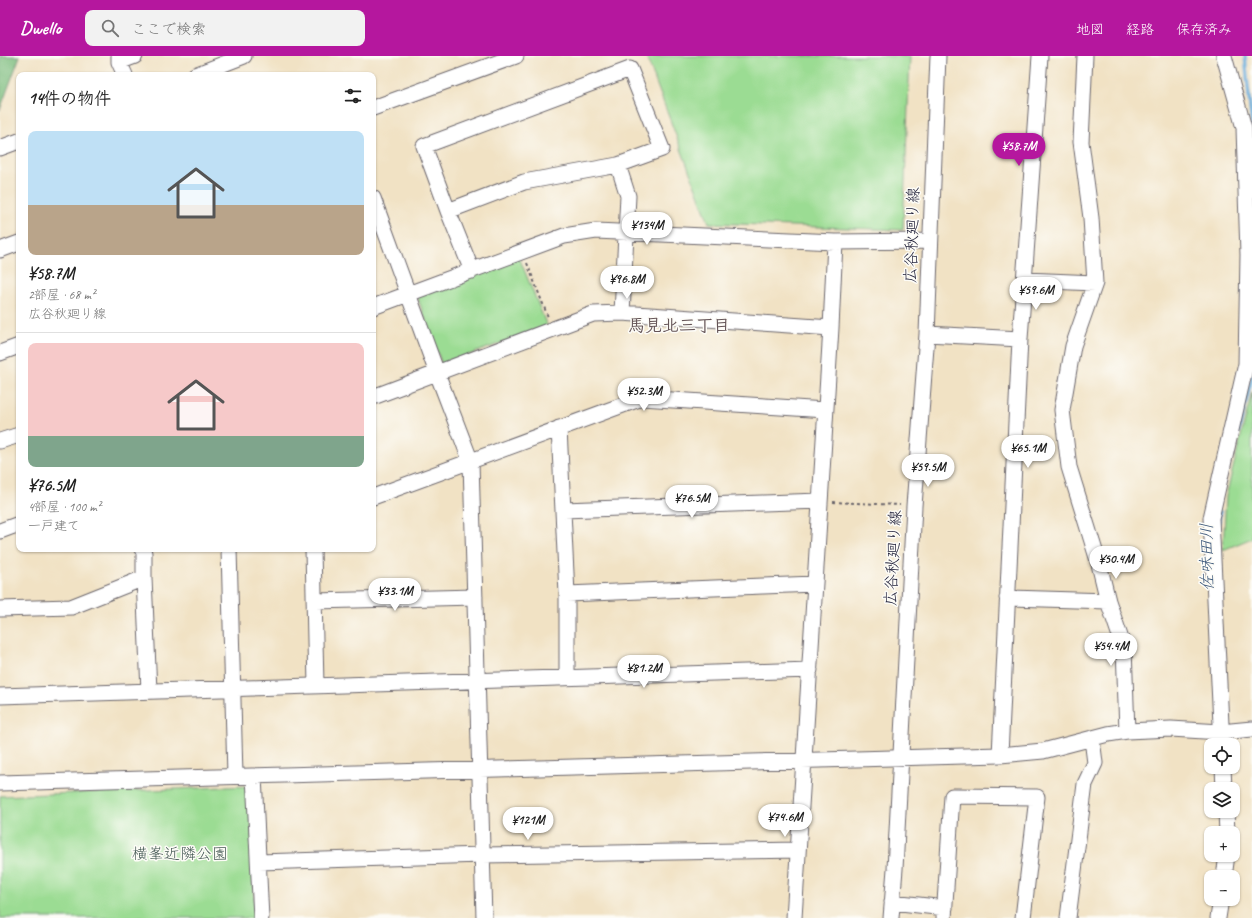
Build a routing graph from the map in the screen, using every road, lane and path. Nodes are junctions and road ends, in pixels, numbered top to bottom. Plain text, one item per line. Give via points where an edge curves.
1 (135, 56) edge
2 (516, 56) edge
3 (938, 56) edge
4 (1040, 56) edge
5 (1084, 56) edge
6 (1224, 56) edge
7 (237, 57) edge
8 (121, 64) edge
9 (202, 72) edge
10 (376, 107) edge
11 (16, 142) edge
12 (0, 148) edge
13 (618, 165) junction
14 (448, 211) junction
15 (377, 218) edge
16 (627, 231) junction
17 (930, 241) junction
18 (835, 242) junction
19 (16, 245) edge
20 (0, 250) edge
21 (522, 252) junction
22 (472, 271) junction
23 (1025, 280) junction
24 (1095, 283) junction
25 (409, 294) junction
26 (376, 306) edge
27 (622, 313) junction
28 (831, 328) junction
29 (553, 329) junction
30 (927, 334) junction
31 (1020, 339) junction
32 (16, 347) edge
33 (0, 353) edge
34 (436, 373) junction
35 (376, 396) edge
36 (825, 410) junction
37 (559, 428) junction
38 (16, 436) edge
39 (0, 441) edge
40 (470, 462) junction
41 (376, 496) edge
42 (820, 501) junction
43 (914, 506) junction
44 (563, 510) junction
45 (16, 525) edge
46 (0, 531) edge
47 (143, 552) edge
48 (229, 552) edge
49 (313, 552) edge
50 (144, 578) junction
51 (815, 584) junction
52 (566, 594) junction
53 (475, 597) junction
54 (1007, 598) junction
55 (315, 601) junction
56 (1108, 601) junction
57 (0, 609) edge
58 (810, 670) junction
59 (567, 678) junction
60 (478, 681) junction
61 (316, 686) junction
62 (233, 688) junction
63 (149, 691) junction
64 (0, 696) edge
65 (1252, 729) edge
66 (1127, 731) junction
67 (1216, 738) edge
68 (1221, 738) edge
69 (1224, 738) edge
70 (1092, 739) junction
71 (1000, 756) junction
72 (901, 758) junction
73 (804, 761) junction
74 (480, 769) junction
75 (235, 776) junction
76 (254, 776) junction
77 (0, 783) edge
78 (798, 850) junction
79 (482, 855) junction
80 (258, 862) junction
81 (892, 902) junction
82 (1219, 906) edge
83 (944, 913) edge
84 (261, 918) edge
85 (484, 918) edge
86 (794, 918) edge
87 (891, 918) edge
88 (1023, 918) edge
89 (1068, 918) edge
90 (1218, 918) edge

1 - 8 street
2 - 10 street
3 - 17 street, 広谷秋廻り線
4 - 23 street
5 - 24 street via 1081,142 1091,218
6 - 68 street via 1244,128 1248,263 1246,364 1211,518
7 - 9 street
11 - 12 street
13 - 14 street via 524,182
13 - 14 street via 662,149 630,69 424,146
13 - 16 street via 628,196
14 - 22 street
15 - 25 street
16 - 18 street
16 - 21 street via 596,231 564,236
16 - 27 street
17 - 18 street
17 - 30 street, 広谷秋廻り線
18 - 28 street
19 - 20 street
21 - 22 street
21 - 29 path
22 - 25 street
23 - 24 street
23 - 31 street
24 - 56 street via 1073,346 1062,410 1069,467
25 - 26 street
25 - 34 street
27 - 28 street
27 - 29 street via 593,314
28 - 36 street
29 - 34 street
30 - 31 street
30 - 43 street, 広谷秋廻り線
31 - 54 street
32 - 33 street
34 - 35 street
34 - 40 street
36 - 37 street via 642,398
36 - 42 street
37 - 40 street
37 - 44 street
38 - 39 street
40 - 41 street
40 - 53 street
42 - 43 path
42 - 44 street
42 - 51 street
43 - 72 street, 広谷秋廻り線
44 - 52 street
45 - 46 street
47 - 50 street
48 - 62 street
49 - 55 street
50 - 57 street via 71,607
50 - 63 street
51 - 52 street
51 - 58 street
52 - 59 street
53 - 55 street
53 - 60 street
54 - 56 street
54 - 71 street
55 - 61 street
56 - 66 street via 1124,648
58 - 59 street
58 - 73 street
59 - 60 street
60 - 61 street
60 - 74 street
61 - 62 street
62 - 63 street
62 - 75 street
63 - 64 street
65 - 69 street
66 - 67 street via 1171,729
66 - 70 street
70 - 71 street via 1043,751
70 - 89 street via 1095,763 1085,784
71 - 72 street
72 - 73 street
72 - 81 street, 広谷秋廻り線
73 - 74 street
73 - 78 street
74 - 76 street
74 - 79 street
75 - 76 street
75 - 77 street
76 - 80 street
78 - 79 street
78 - 86 street
79 - 80 street
79 - 85 street
80 - 84 street
81 - 83 street
81 - 87 street, 広谷秋廻り線
82 - 90 street
83 - 88 street via 952,796 1038,797

